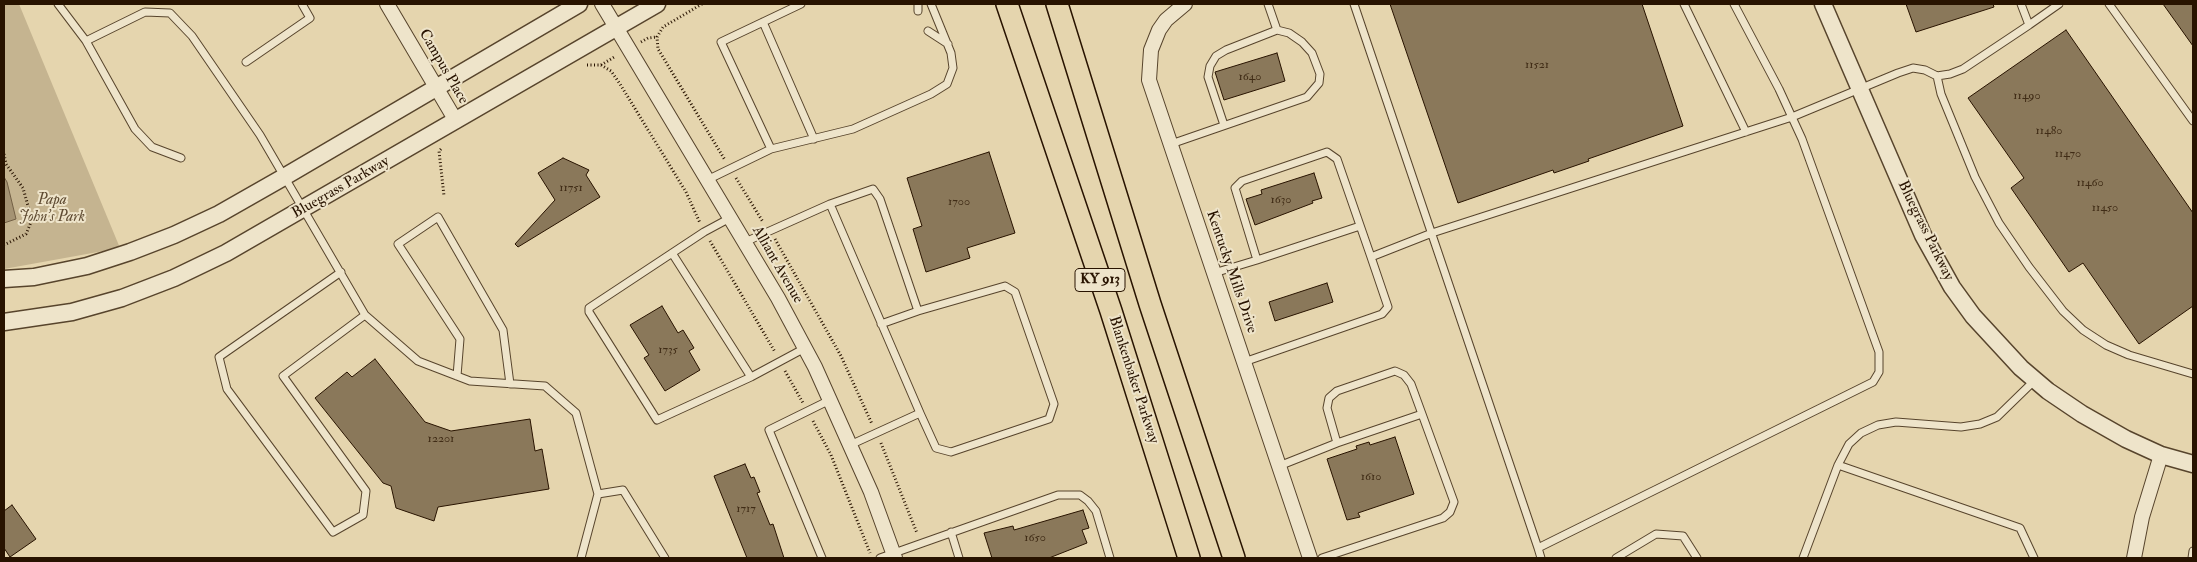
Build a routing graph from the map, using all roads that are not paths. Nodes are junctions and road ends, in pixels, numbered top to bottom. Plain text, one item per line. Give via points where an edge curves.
1 (58, 4) edge
2 (302, 4) edge
3 (387, 4) edge
4 (578, 4) edge
5 (602, 4) edge
6 (657, 4) edge
7 (802, 4) edge
8 (931, 4) edge
9 (1007, 4) edge
10 (1057, 4) edge
11 (1184, 4) edge
12 (1268, 4) edge
13 (1354, 4) edge
14 (1684, 4) edge
15 (1734, 4) edge
16 (1824, 4) edge
17 (2022, 4) edge
18 (2059, 4) edge
19 (2109, 4) edge
20 (763, 22) junction
21 (2029, 25) junction
22 (615, 28) junction
23 (1277, 30) junction
24 (928, 31) dead end
25 (86, 41) junction
26 (948, 44) junction
27 (246, 62) dead end
28 (1938, 76) junction
29 (1860, 87) junction
30 (438, 88) junction
31 (1792, 117) junction
32 (2193, 120) edge
33 (456, 121) junction
34 (1224, 125) junction
35 (1746, 132) junction
36 (814, 139) junction
37 (1171, 144) junction
38 (771, 149) junction
39 (181, 158) dead end
40 (284, 177) junction
41 (707, 180) junction
42 (830, 204) junction
43 (304, 210) junction
44 (730, 218) junction
45 (1360, 226) junction
46 (1432, 233) junction
47 (745, 242) junction
48 (672, 253) junction
49 (1371, 257) junction
50 (1257, 260) junction
51 (342, 272) junction
52 (1214, 273) junction
53 (4, 280) edge
54 (918, 311) junction
55 (365, 315) junction
56 (4, 322) edge
57 (881, 324) junction
58 (805, 348) junction
59 (1244, 362) junction
60 (2193, 374) edge
61 (457, 376) junction
62 (751, 377) junction
63 (2035, 380) junction
64 (510, 384) junction
65 (830, 400) junction
66 (920, 413) junction
67 (1422, 414) junction
68 (1337, 443) junction
69 (850, 445) junction
70 (2161, 455) junction
71 (2193, 464) edge
72 (1838, 465) junction
73 (1279, 466) junction
74 (598, 494) junction
75 (951, 532) junction
76 (1538, 548) junction
77 (2193, 551) edge
78 (890, 557) edge
79 (581, 558) edge
80 (665, 558) edge
81 (822, 558) edge
82 (959, 558) edge
83 (1110, 558) edge
84 (1189, 558) edge
85 (1234, 558) edge
86 (1310, 558) edge
87 (1322, 558) edge
88 (1541, 558) edge
89 (1616, 558) edge
90 (1697, 558) edge
91 (1803, 558) edge
92 (2034, 558) edge
93 (2134, 558) edge
94 (2192, 558) edge

1 - 25 lane
2 - 27 lane via 310,18
3 - 30 street, Campus Place
4 - 30 street
5 - 22 street, Alliant Avenue
6 - 22 street, Bluegrass Parkway
7 - 20 lane
8 - 26 lane
9 - 84 main road, Blankenbaker Parkway / KY 913 via 1111,311
10 - 85 main road, KY 913 via 1150,304
11 - 37 street, Kentucky Mills Drive via 1160,30 1151,50 1149,70 1149,80
12 - 23 lane
13 - 46 lane
14 - 35 lane
15 - 31 lane
16 - 29 street, Bluegrass Parkway
17 - 21 lane
18 - 21 lane
19 - 32 lane
20 - 36 lane
20 - 38 lane via 721,42
21 - 28 lane via 1963,69
22 - 33 street, Bluegrass Parkway
22 - 41 street, Alliant Avenue
23 - 34 lane via 1226,50 1216,56 1210,66 1208,77
23 - 34 lane via 1289,33 1312,53 1320,74 1319,83 1307,97
24 - 26 lane
25 - 39 lane via 135,129 152,147
25 - 40 lane via 144,12 170,13 192,36 260,135
26 - 36 lane via 953,68 947,84 853,129
28 - 29 lane via 1913,68
28 - 60 lane via 1941,94 1975,177 1999,223 2063,311 2106,345
29 - 31 lane
29 - 63 street, Bluegrass Parkway via 1923,235 1952,287 1996,343
30 - 33 street, Campus Place
30 - 40 street
31 - 35 lane
31 - 76 lane via 1879,352 1879,372 1873,382
33 - 43 street, Bluegrass Parkway
34 - 37 lane
35 - 46 lane
36 - 38 lane
37 - 52 street, Kentucky Mills Drive
38 - 41 lane
40 - 43 lane
40 - 53 street via 219,214 130,252 87,266
41 - 44 street, Alliant Avenue
42 - 47 lane
42 - 54 lane via 873,190 880,199
42 - 57 lane
43 - 51 lane
43 - 56 street, Bluegrass Parkway via 226,253 122,298 72,312
44 - 47 street, Alliant Avenue
44 - 48 lane
45 - 49 lane
45 - 50 lane
45 - 50 lane via 1337,159 1326,152 1242,181 1235,188
46 - 49 lane
46 - 76 lane
47 - 58 street, Alliant Avenue
48 - 62 lane
48 - 62 lane via 589,308 657,420
49 - 59 lane via 1388,307 1382,314
50 - 52 lane
51 - 55 lane
51 - 55 lane via 218,357 227,390 333,532 363,515 366,492 283,376
52 - 59 street, Kentucky Mills Drive
54 - 57 lane
54 - 66 lane via 1004,286 1015,292 1054,404 1049,419 951,452 936,448
55 - 61 lane via 418,361
57 - 66 lane
58 - 62 lane
58 - 65 street, Alliant Avenue
59 - 73 street, Kentucky Mills Drive
61 - 64 lane via 470,381
61 - 64 lane via 460,339 398,244 438,217 503,330
63 - 70 street, Bluegrass Parkway via 2082,414 2126,440
63 - 72 lane via 1997,417 1980,424 1962,427 1917,422 1878,424 1849,444
64 - 74 lane via 545,386 576,414
65 - 69 street, Alliant Avenue
65 - 81 lane via 769,430
66 - 69 lane
67 - 68 lane
67 - 68 lane via 1411,384 1404,375 1395,371 1337,391 1329,398 1327,408
67 - 87 lane via 1454,502 1450,512 1443,518
68 - 73 lane
69 - 78 street, Alliant Avenue via 871,492
70 - 71 street, Bluegrass Parkway
70 - 93 street via 2142,517
72 - 91 lane
72 - 92 lane via 2020,528
73 - 86 street, Kentucky Mills Drive
74 - 79 lane
74 - 80 lane via 623,490
75 - 78 lane
75 - 82 lane
75 - 83 lane via 1058,495 1080,495 1096,511
76 - 88 lane
77 - 94 lane
89 - 90 lane via 1656,534 1683,536

